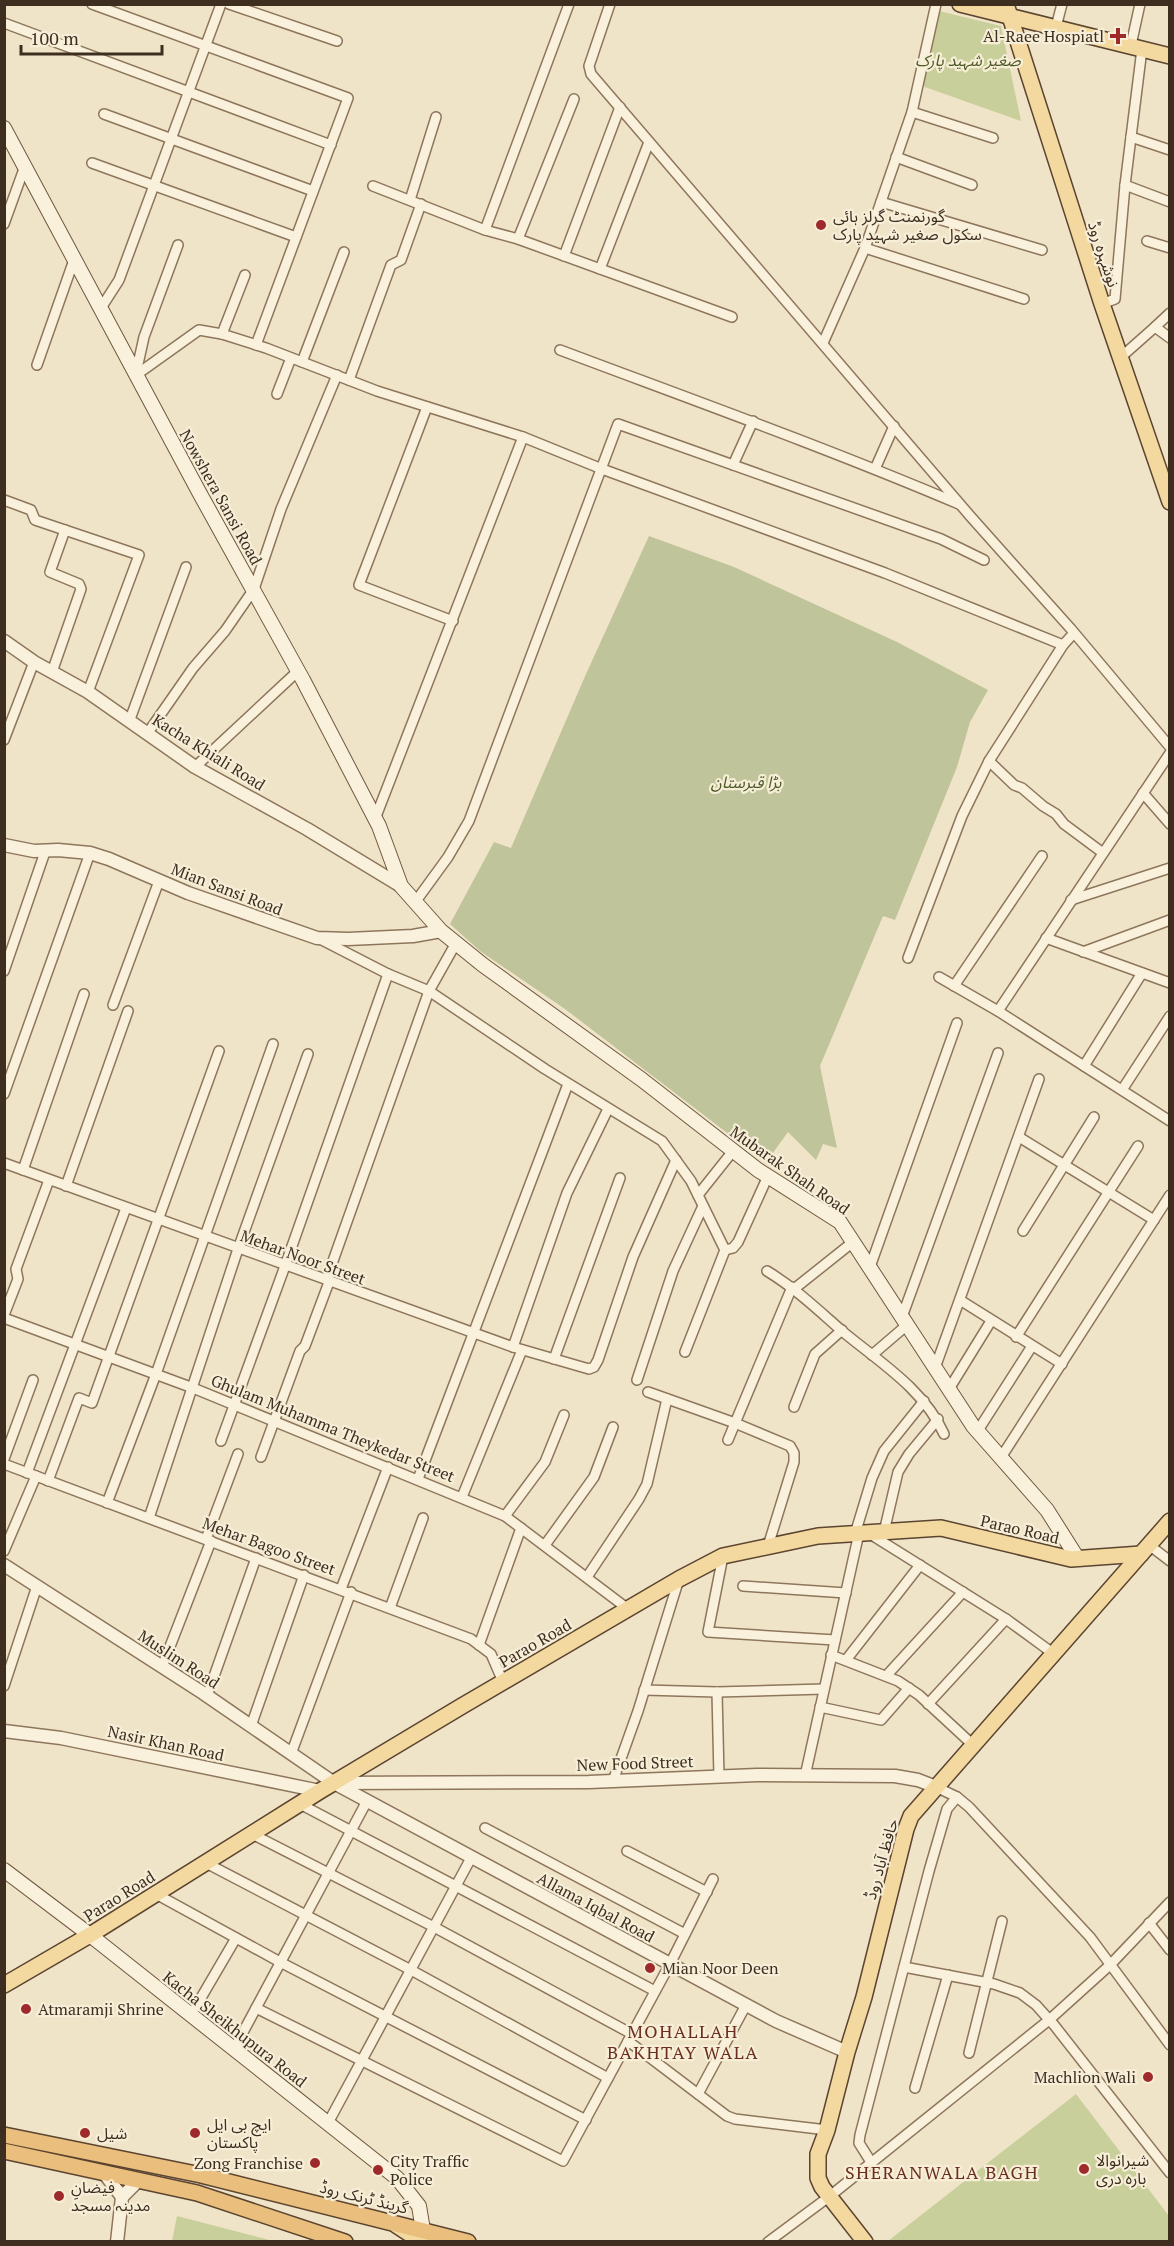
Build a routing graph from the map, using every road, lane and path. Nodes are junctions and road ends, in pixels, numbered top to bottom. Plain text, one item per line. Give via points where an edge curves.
1 (92, 4) edge
2 (569, 4) edge
3 (610, 4) edge
4 (936, 4) edge
5 (960, 4) edge
6 (1062, 4) edge
7 (1140, 4) edge
8 (220, 5) edge
9 (1005, 8) edge
10 (4, 23) edge
11 (1056, 27) junction
12 (337, 41) dead end
13 (206, 46) junction
14 (1137, 47) junction
15 (1170, 56) edge
16 (189, 91) junction
17 (574, 99) dead end
18 (620, 107) junction
19 (912, 112) junction
20 (104, 114) dead end
21 (436, 117) dead end
22 (4, 128) edge
23 (1131, 136) junction
24 (993, 138) dead end
25 (171, 139) junction
26 (649, 142) junction
27 (331, 145) junction
28 (1170, 150) edge
29 (896, 157) junction
30 (92, 163) dead end
31 (25, 166) junction
32 (154, 185) junction
33 (972, 185) dead end
34 (1125, 185) junction
35 (374, 186) dead end
36 (314, 191) junction
37 (410, 200) junction
38 (881, 202) junction
39 (1170, 202) edge
40 (421, 204) junction
41 (4, 224) edge
42 (485, 230) junction
43 (296, 237) junction
44 (518, 239) junction
45 (1147, 240) dead end
46 (178, 244) dead end
47 (865, 248) junction
48 (1170, 249) edge
49 (1042, 250) dead end
50 (344, 252) dead end
51 (564, 256) junction
52 (75, 258) junction
53 (600, 269) junction
54 (245, 275) dead end
55 (1024, 298) dead end
56 (1102, 304) junction
57 (101, 308) junction
58 (1170, 313) edge
59 (732, 317) dead end
60 (1155, 327) junction
61 (222, 334) junction
62 (1170, 338) edge
63 (823, 342) junction
64 (256, 345) junction
65 (560, 350) dead end
66 (291, 358) junction
67 (1120, 358) junction
68 (302, 362) junction
69 (37, 365) dead end
70 (136, 375) junction
71 (337, 375) junction
72 (349, 380) junction
73 (277, 394) dead end
74 (427, 407) junction
75 (753, 421) junction
76 (894, 426) junction
77 (523, 437) junction
78 (733, 465) junction
79 (875, 468) junction
80 (602, 469) junction
81 (4, 500) edge
82 (1170, 502) edge
83 (961, 505) junction
84 (65, 530) junction
85 (984, 560) dead end
86 (186, 567) dead end
87 (254, 589) junction
88 (453, 621) junction
89 (1074, 633) junction
90 (4, 641) edge
91 (1063, 645) junction
92 (34, 662) junction
93 (298, 671) junction
94 (52, 672) junction
95 (88, 692) junction
96 (129, 722) junction
97 (147, 734) junction
98 (4, 740) edge
99 (1170, 747) edge
100 (1170, 753) edge
101 (989, 761) junction
102 (195, 767) junction
103 (1143, 793) junction
104 (375, 819) junction
105 (1170, 824) edge
106 (4, 845) edge
107 (45, 852) junction
108 (90, 853) junction
109 (1103, 853) junction
110 (1042, 856) dead end
111 (1170, 868) edge
112 (159, 881) junction
113 (401, 886) junction
114 (1071, 900) junction
115 (416, 901) junction
116 (1170, 920) edge
117 (441, 931) junction
118 (317, 938) junction
119 (1046, 938) junction
120 (456, 943) junction
121 (1083, 952) junction
122 (908, 958) dead end
123 (4, 971) edge
124 (1142, 973) junction
125 (388, 974) junction
126 (939, 977) dead end
127 (1170, 983) edge
128 (954, 986) junction
129 (429, 991) junction
130 (84, 994) dead end
131 (113, 1005) dead end
132 (128, 1011) dead end
133 (998, 1011) junction
134 (1170, 1016) edge
135 (957, 1023) dead end
136 (273, 1044) dead end
137 (219, 1051) dead end
138 (998, 1053) dead end
139 (308, 1054) dead end
140 (1084, 1066) junction
141 (1039, 1079) dead end
142 (568, 1084) junction
143 (1122, 1090) junction
144 (4, 1094) edge
145 (608, 1109) junction
146 (1094, 1117) dead end
147 (1168, 1117) edge
148 (1019, 1137) junction
149 (1138, 1146) dead end
150 (733, 1151) junction
151 (676, 1160) junction
152 (5, 1164) edge
153 (1064, 1164) junction
154 (23, 1170) junction
155 (768, 1176) junction
156 (620, 1178) dead end
157 (49, 1180) junction
158 (66, 1186) junction
159 (1108, 1192) junction
160 (698, 1195) junction
161 (1170, 1195) edge
162 (704, 1206) junction
163 (126, 1208) junction
164 (159, 1220) junction
165 (1154, 1220) junction
166 (1023, 1231) dead end
167 (204, 1237) junction
168 (853, 1242) junction
169 (238, 1249) junction
170 (725, 1250) junction
171 (285, 1266) junction
172 (870, 1267) junction
173 (767, 1271) dead end
174 (329, 1281) junction
175 (793, 1288) junction
176 (960, 1300) junction
177 (4, 1316) edge
178 (905, 1321) junction
179 (991, 1321) junction
180 (842, 1330) junction
181 (474, 1333) junction
182 (1016, 1337) junction
183 (75, 1344) junction
184 (1032, 1346) junction
185 (517, 1348) junction
186 (685, 1352) dead end
187 (872, 1355) junction
188 (109, 1356) junction
189 (554, 1359) junction
190 (1062, 1364) junction
191 (935, 1368) junction
192 (156, 1374) junction
193 (33, 1380) dead end
194 (637, 1380) dead end
195 (193, 1388) junction
196 (949, 1389) junction
197 (648, 1392) dead end
198 (668, 1399) junction
199 (924, 1401) junction
200 (234, 1404) junction
201 (794, 1407) dead end
202 (564, 1415) dead end
203 (938, 1419) junction
204 (275, 1421) junction
205 (735, 1423) junction
206 (613, 1427) dead end
207 (977, 1432) junction
208 (944, 1434) dead end
209 (728, 1440) dead end
210 (221, 1441) dead end
211 (238, 1454) dead end
212 (261, 1457) dead end
213 (4, 1459) edge
214 (1000, 1460) junction
215 (4, 1464) edge
216 (388, 1467) junction
217 (32, 1474) junction
218 (418, 1479) junction
219 (48, 1481) junction
220 (462, 1497) junction
221 (107, 1503) junction
222 (506, 1516) junction
223 (149, 1518) junction
224 (423, 1518) dead end
225 (1170, 1521) edge
226 (521, 1528) junction
227 (867, 1533) junction
228 (208, 1540) junction
229 (545, 1545) junction
230 (768, 1546) junction
231 (1145, 1550) junction
232 (4, 1551) edge
233 (723, 1556) junction
234 (256, 1558) junction
235 (1078, 1559) junction
236 (1170, 1561) edge
237 (4, 1565) edge
238 (921, 1565) junction
239 (304, 1575) junction
240 (587, 1578) junction
241 (679, 1579) junction
242 (37, 1586) junction
243 (743, 1586) dead end
244 (346, 1591) junction
245 (963, 1592) junction
246 (846, 1593) junction
247 (390, 1608) junction
248 (628, 1609) junction
249 (1006, 1619) junction
250 (835, 1640) junction
251 (479, 1645) junction
252 (1054, 1654) junction
253 (831, 1655) junction
254 (846, 1660) junction
255 (162, 1667) junction
256 (887, 1675) junction
257 (503, 1683) junction
258 (4, 1686) edge
259 (909, 1688) junction
260 (824, 1689) junction
261 (644, 1690) junction
262 (717, 1692) junction
263 (207, 1696) junction
264 (928, 1704) junction
265 (820, 1707) junction
266 (251, 1726) junction
267 (4, 1731) edge
268 (973, 1744) junction
269 (291, 1754) junction
270 (805, 1776) junction
271 (720, 1777) junction
272 (613, 1781) junction
273 (334, 1783) junction
274 (936, 1787) junction
275 (320, 1791) junction
276 (957, 1797) junction
277 (367, 1801) junction
278 (300, 1804) junction
279 (485, 1828) dead end
280 (351, 1829) junction
281 (252, 1834) junction
282 (627, 1851) dead end
283 (471, 1858) junction
284 (206, 1863) junction
285 (4, 1870) edge
286 (328, 1873) junction
287 (713, 1879) dead end
288 (456, 1885) junction
289 (707, 1892) junction
290 (156, 1894) junction
291 (1170, 1902) edge
292 (305, 1916) junction
293 (1002, 1921) dead end
294 (1149, 1923) junction
295 (434, 1927) junction
296 (685, 1934) junction
297 (90, 1935) junction
298 (236, 1938) junction
299 (1170, 1950) edge
300 (280, 1962) junction
301 (669, 1965) junction
302 (1110, 1965) junction
303 (904, 1967) junction
304 (411, 1970) junction
305 (948, 1975) junction
306 (988, 1983) junction
307 (4, 1985) edge
308 (655, 1992) junction
309 (746, 2006) junction
310 (256, 2008) junction
311 (191, 2015) junction
312 (386, 2016) junction
313 (1049, 2020) junction
314 (630, 2038) junction
315 (1170, 2045) edge
316 (234, 2049) junction
317 (847, 2052) junction
318 (969, 2053) dead end
319 (362, 2061) junction
320 (608, 2078) junction
321 (915, 2088) dead end
322 (698, 2094) junction
323 (586, 2120) junction
324 (328, 2123) junction
325 (827, 2130) junction
326 (4, 2135) edge
327 (4, 2151) edge
328 (871, 2162) junction
329 (104, 2173) junction
330 (1170, 2173) edge
331 (139, 2180) junction
332 (242, 2185) junction
333 (830, 2196) junction
334 (122, 2197) junction
335 (236, 2206) junction
336 (423, 2236) edge
337 (117, 2241) edge
338 (345, 2241) edge
339 (468, 2241) edge
340 (768, 2241) edge
341 (865, 2241) edge

1 - 13 street
2 - 42 street
3 - 18 street via 589,66 591,74
4 - 19 street
5 - 9 main road
6 - 11 street
7 - 14 street
8 - 12 street
8 - 13 street
9 - 11 main road
9 - 56 main road, نوشہرہ روڈ
10 - 16 street
11 - 14 main road
13 - 16 street
13 - 27 street via 348,98
14 - 15 main road
14 - 23 street
16 - 25 street
16 - 27 street
17 - 44 street
18 - 26 street
18 - 51 street
19 - 24 street
19 - 29 street
20 - 25 street
21 - 37 street
22 - 31 main road, Nowshera Sansi Road
23 - 28 street
23 - 34 street
25 - 32 street
25 - 36 street
26 - 53 street
26 - 63 street
27 - 36 street
29 - 33 street
29 - 38 street
30 - 32 street
31 - 41 street
31 - 52 main road, Nowshera Sansi Road
32 - 43 street
32 - 57 street via 119,280
34 - 39 street
34 - 56 street via 1115,299
35 - 37 street
36 - 43 street
37 - 40 street
38 - 47 street
38 - 49 street
40 - 42 street
40 - 72 street via 401,260 391,265
42 - 44 street
43 - 64 street
44 - 51 street
45 - 48 street
46 - 70 street via 144,337
47 - 55 street
47 - 63 street
50 - 68 street
51 - 53 street
52 - 57 main road, Nowshera Sansi Road
52 - 69 street
53 - 59 street
54 - 61 street
56 - 67 main road, نوشہرہ روڈ
57 - 70 main road, Nowshera Sansi Road
58 - 60 street
60 - 62 street
60 - 67 street
61 - 64 street
61 - 70 street via 199,330
63 - 76 street
64 - 66 street
65 - 75 street
66 - 68 street
66 - 73 street
67 - 82 main road, نوشہرہ روڈ
68 - 71 street
70 - 87 main road, Nowshera Sansi Road
71 - 72 street
71 - 87 street via 285,500
72 - 74 street
74 - 77 street
74 - 88 street via 359,585
75 - 78 street
75 - 79 street
76 - 79 street
76 - 83 street
77 - 80 street
77 - 88 street
78 - 80 street via 618,424
78 - 85 street via 941,539
79 - 83 street
80 - 91 street via 885,573
80 - 115 street via 469,821
81 - 84 street via 30,510 35,520
83 - 89 street
84 - 94 street via 50,572 79,584 81,589
84 - 95 street via 139,555
86 - 96 street
87 - 93 main road, Nowshera Sansi Road
87 - 97 street
88 - 104 street
89 - 91 street
89 - 99 street
90 - 92 street, Kacha Khiali Road
91 - 101 street
92 - 94 street, Kacha Khiali Road
92 - 98 street
93 - 102 street
93 - 104 main road, Nowshera Sansi Road
94 - 95 street, Kacha Khiali Road
95 - 96 street, Kacha Khiali Road
96 - 97 street, Kacha Khiali Road
97 - 102 street, Kacha Khiali Road
100 - 103 street
101 - 109 street
101 - 122 street via 962,816
102 - 113 street, Kacha Khiali Road
103 - 105 street
103 - 109 street
104 - 113 main road, Nowshera Sansi Road
106 - 107 street, Mian Sansi Road
107 - 108 street, Mian Sansi Road
107 - 123 street
108 - 112 street, Mian Sansi Road
108 - 144 street
109 - 114 street
110 - 128 street
111 - 114 street
112 - 118 street, Mian Sansi Road
112 - 131 street
113 - 115 main road, Mubarak Shah Road
114 - 119 street
115 - 117 main road, Mubarak Shah Road
116 - 121 street
117 - 118 street, Mian Sansi Road via 413,936
117 - 120 main road, Mubarak Shah Road
118 - 125 street
119 - 121 street
119 - 133 street
120 - 129 street
120 - 150 main road, Mubarak Shah Road
121 - 124 street
124 - 127 street
124 - 140 street
125 - 129 street
125 - 171 street
126 - 128 street
128 - 133 street
129 - 142 street
129 - 174 street
130 - 154 street
132 - 158 street
133 - 140 street
134 - 143 street
135 - 172 street
136 - 167 street
137 - 164 street
138 - 178 street
139 - 169 street
140 - 143 street
141 - 148 street
142 - 145 street
142 - 181 street
143 - 147 street
145 - 151 street via 662,1141
145 - 185 street via 567,1193
146 - 153 street
148 - 153 street
148 - 176 street
149 - 159 street
150 - 155 main road, Mubarak Shah Road
150 - 160 street
151 - 160 street
151 - 189 street, Mehar Noor Street via 633,1257 594,1367 589,1370
152 - 154 street, Mehar Noor Street
153 - 159 street
153 - 166 street
154 - 157 street, Mehar Noor Street
155 - 168 main road, Mubarak Shah Road via 840,1222
155 - 170 street via 738,1242
156 - 189 street
157 - 158 street, Mehar Noor Street
157 - 177 street via 16,1269 18,1279
158 - 163 street, Mehar Noor Street
159 - 165 street
159 - 182 street
160 - 162 street
161 - 165 street
162 - 170 street
162 - 194 street via 673,1270
163 - 164 street, Mehar Noor Street
163 - 183 street
164 - 167 street, Mehar Noor Street
164 - 188 street
165 - 190 street
167 - 169 street, Mehar Noor Street
167 - 192 street
168 - 172 main road, Mubarak Shah Road
168 - 175 street
169 - 171 street, Mehar Noor Street
169 - 195 street
170 - 186 street
171 - 174 street, Mehar Noor Street
171 - 200 street
172 - 178 main road, Mubarak Shah Road
173 - 175 street
174 - 181 street, Mehar Noor Street
174 - 204 street
175 - 180 street
175 - 205 street
176 - 179 street
176 - 191 street
177 - 183 street, Ghulam Muhamma Theykedar Street
178 - 187 street
178 - 191 main road, Mubarak Shah Road
179 - 182 street
179 - 196 street
180 - 187 street
180 - 201 street via 815,1354
181 - 185 street, Mehar Noor Street
181 - 218 street
182 - 184 street
183 - 188 street, Ghulam Muhamma Theykedar Street
183 - 217 street
184 - 190 street
184 - 207 street
185 - 189 street, Mehar Noor Street
185 - 220 street
187 - 199 street
188 - 192 street, Ghulam Muhamma Theykedar Street
188 - 219 street via 92,1403 79,1398
190 - 214 street
191 - 196 main road, Mubarak Shah Road
192 - 195 street, Ghulam Muhamma Theykedar Street
192 - 221 street
193 - 213 street
195 - 200 street, Ghulam Muhamma Theykedar Street
195 - 223 street
196 - 207 main road, Mubarak Shah Road
197 - 198 street
198 - 205 street
198 - 240 street via 647,1484
199 - 203 street
199 - 227 street via 884,1451 872,1478
200 - 204 street, Ghulam Muhamma Theykedar Street
200 - 210 street
202 - 222 street via 545,1462
203 - 208 street
203 - 227 street via 909,1454
204 - 212 street
204 - 216 street, Ghulam Muhamma Theykedar Street
205 - 209 street
205 - 230 street via 783,1442 794,1453 792,1472
206 - 229 street via 594,1477
207 - 214 main road, Mubarak Shah Road
211 - 228 street
214 - 235 main road, Mubarak Shah Road via 1047,1510
215 - 217 street, Mehar Bagoo Street
216 - 218 street, Ghulam Muhamma Theykedar Street
216 - 244 street
217 - 219 street, Mehar Bagoo Street
217 - 232 street
218 - 220 street, Ghulam Muhamma Theykedar Street
219 - 221 street, Mehar Bagoo Street
220 - 222 street, Ghulam Muhamma Theykedar Street
221 - 223 street, Mehar Bagoo Street
222 - 226 street, Ghulam Muhamma Theykedar Street
223 - 228 street, Mehar Bagoo Street
224 - 247 street
225 - 231 main road, حافظ آباد روڈ
226 - 229 street, Ghulam Muhamma Theykedar Street
226 - 251 street
227 - 230 main road, Parao Road via 818,1536
227 - 235 main road, Parao Road via 941,1528
227 - 238 street
227 - 246 street
228 - 234 street, Mehar Bagoo Street
228 - 255 street
229 - 240 street, Ghulam Muhamma Theykedar Street
230 - 233 main road, Parao Road
231 - 235 main road, Parao Road
231 - 236 street
231 - 252 main road, حافظ آباد روڈ
233 - 241 main road, Parao Road
233 - 250 street via 708,1632
234 - 239 street, Mehar Bagoo Street
234 - 263 street
237 - 242 street, Muslim Road
238 - 245 street
238 - 254 street
239 - 244 street, Mehar Bagoo Street
239 - 266 street
240 - 248 street, Ghulam Muhamma Theykedar Street
241 - 248 main road, Parao Road
241 - 261 street
242 - 255 street, Muslim Road
242 - 258 street
243 - 246 street
244 - 247 street, Mehar Bagoo Street
244 - 269 street
245 - 249 street
245 - 256 street
246 - 250 street
247 - 251 street, Mehar Bagoo Street
248 - 257 main road, Parao Road
249 - 252 street
249 - 264 street
250 - 253 street
251 - 257 street, Mehar Bagoo Street via 491,1654
252 - 268 main road, حافظ آباد روڈ
253 - 254 street
253 - 260 street
254 - 256 street
255 - 263 street, Muslim Road
256 - 259 street
257 - 273 main road, Parao Road
259 - 264 street
259 - 265 street via 880,1720
260 - 262 street
260 - 265 street
261 - 262 street
261 - 272 street
262 - 271 street
263 - 266 street, Muslim Road
264 - 268 street
265 - 270 street
266 - 269 street, Muslim Road
267 - 275 street, Nasir Khan Road via 61,1738
268 - 274 main road, حافظ آباد روڈ
269 - 273 street, Muslim Road
270 - 271 street, New Food Street
270 - 274 street, New Food Street via 896,1776
271 - 272 street, New Food Street
272 - 273 street, New Food Street
273 - 275 main road, Parao Road
273 - 277 street, Allama Iqbal Road
274 - 276 street
274 - 317 main road, حافظ آباد روڈ via 911,1816 906,1830
275 - 278 main road, Parao Road
276 - 302 street via 1036,1876
276 - 303 street via 947,1809
277 - 280 street
277 - 283 street, Allama Iqbal Road
278 - 280 street
278 - 281 main road, Parao Road
279 - 296 street
280 - 286 street
280 - 288 street
281 - 284 main road, Parao Road
281 - 286 street
282 - 289 street
283 - 288 street
283 - 301 street, Allama Iqbal Road
284 - 290 main road, Parao Road
284 - 292 street
285 - 297 main road, Kacha Sheikhupura Road
286 - 292 street
286 - 295 street
287 - 289 street
288 - 295 street
288 - 308 street
289 - 296 street
290 - 297 main road, Parao Road
290 - 298 street
291 - 294 street
292 - 300 street
292 - 304 street
293 - 306 street
294 - 299 street
294 - 302 street
295 - 304 street
295 - 314 street
296 - 301 street
297 - 307 main road, Parao Road
297 - 311 main road, Kacha Sheikhupura Road
298 - 300 street
298 - 311 street
300 - 310 street
300 - 312 street
301 - 308 street
301 - 309 street, Allama Iqbal Road
302 - 313 street
302 - 315 street
303 - 305 street
303 - 328 street via 859,2143
304 - 312 street
304 - 320 street
305 - 306 street
305 - 321 street
306 - 313 street via 1020,1993
306 - 318 street
308 - 314 street
309 - 317 street, Allama Iqbal Road
309 - 322 street
310 - 316 street
310 - 319 street
311 - 316 main road, Kacha Sheikhupura Road
312 - 319 street
312 - 323 street
313 - 328 street
313 - 330 street
314 - 320 street
314 - 322 street
316 - 324 main road, Kacha Sheikhupura Road
317 - 325 main road, حافظ آباد روڈ
319 - 323 street via 563,2161
319 - 324 street
320 - 323 street
322 - 325 street via 735,2119
324 - 336 main road, Kacha Sheikhupura Road via 397,2178 419,2206
325 - 333 main road, حافظ آباد روڈ via 817,2168 818,2178
326 - 332 highway, گرینڈ ٹرنک روڈ
327 - 329 highway
328 - 333 street
329 - 331 highway
329 - 334 street
331 - 334 street
331 - 335 highway
332 - 335 highway
332 - 336 highway, گرینڈ ٹرنک روڈ via 390,2222
333 - 340 street
333 - 341 main road, حافظ آباد روڈ
334 - 337 street
335 - 338 highway
336 - 339 highway, گرینڈ ٹرنک روڈ

